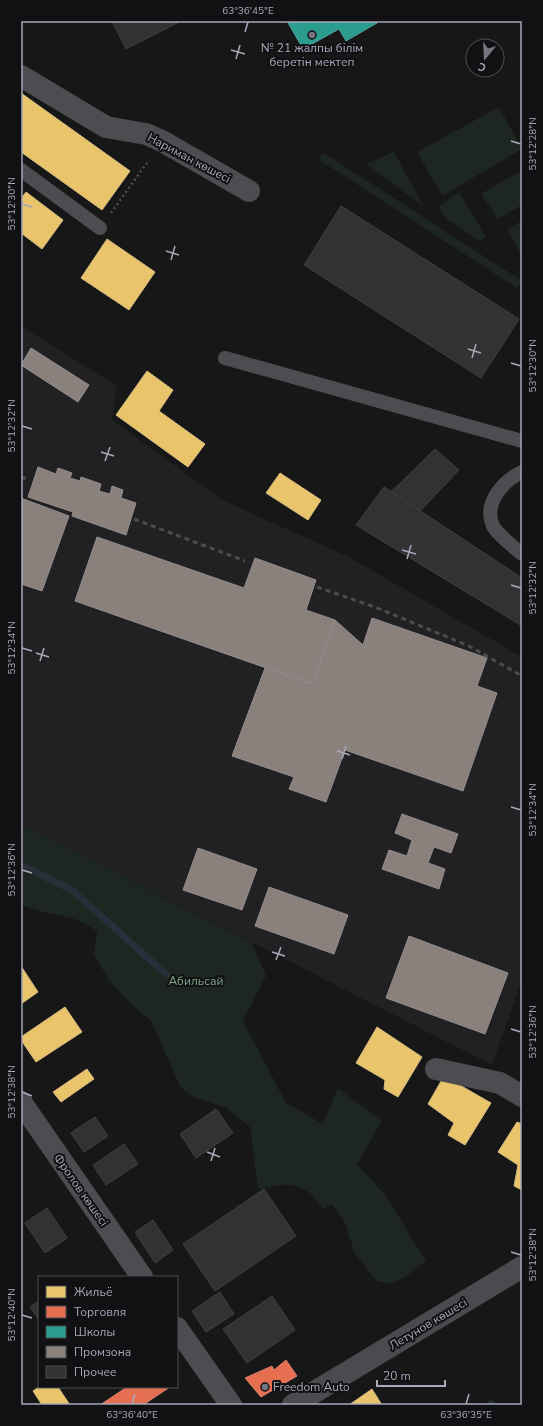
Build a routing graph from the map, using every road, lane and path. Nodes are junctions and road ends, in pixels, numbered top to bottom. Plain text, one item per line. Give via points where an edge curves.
1 (21, 76) edge
2 (162, 141) junction
3 (21, 170) edge
4 (249, 191) dead end
5 (100, 228) joint
6 (225, 358) dead end
7 (522, 441) edge
8 (522, 472) edge
9 (522, 554) edge
10 (436, 1069) dead end
11 (522, 1096) edge
12 (21, 1102) edge
13 (522, 1267) edge
14 (141, 1276) edge
15 (178, 1329) edge
16 (231, 1405) edge
17 (293, 1405) edge

1 - 2 street, Нариман көшесі via 106,127 146,134
2 - 4 street, Нариман көшесі
2 - 5 path
3 - 5 lane
6 - 7 lane
8 - 9 lane via 510,478 494,496 491,511 493,527
10 - 11 street via 500,1083
12 - 14 street, Фролов көшесі
13 - 17 street, Летунов көшесі
15 - 16 street

